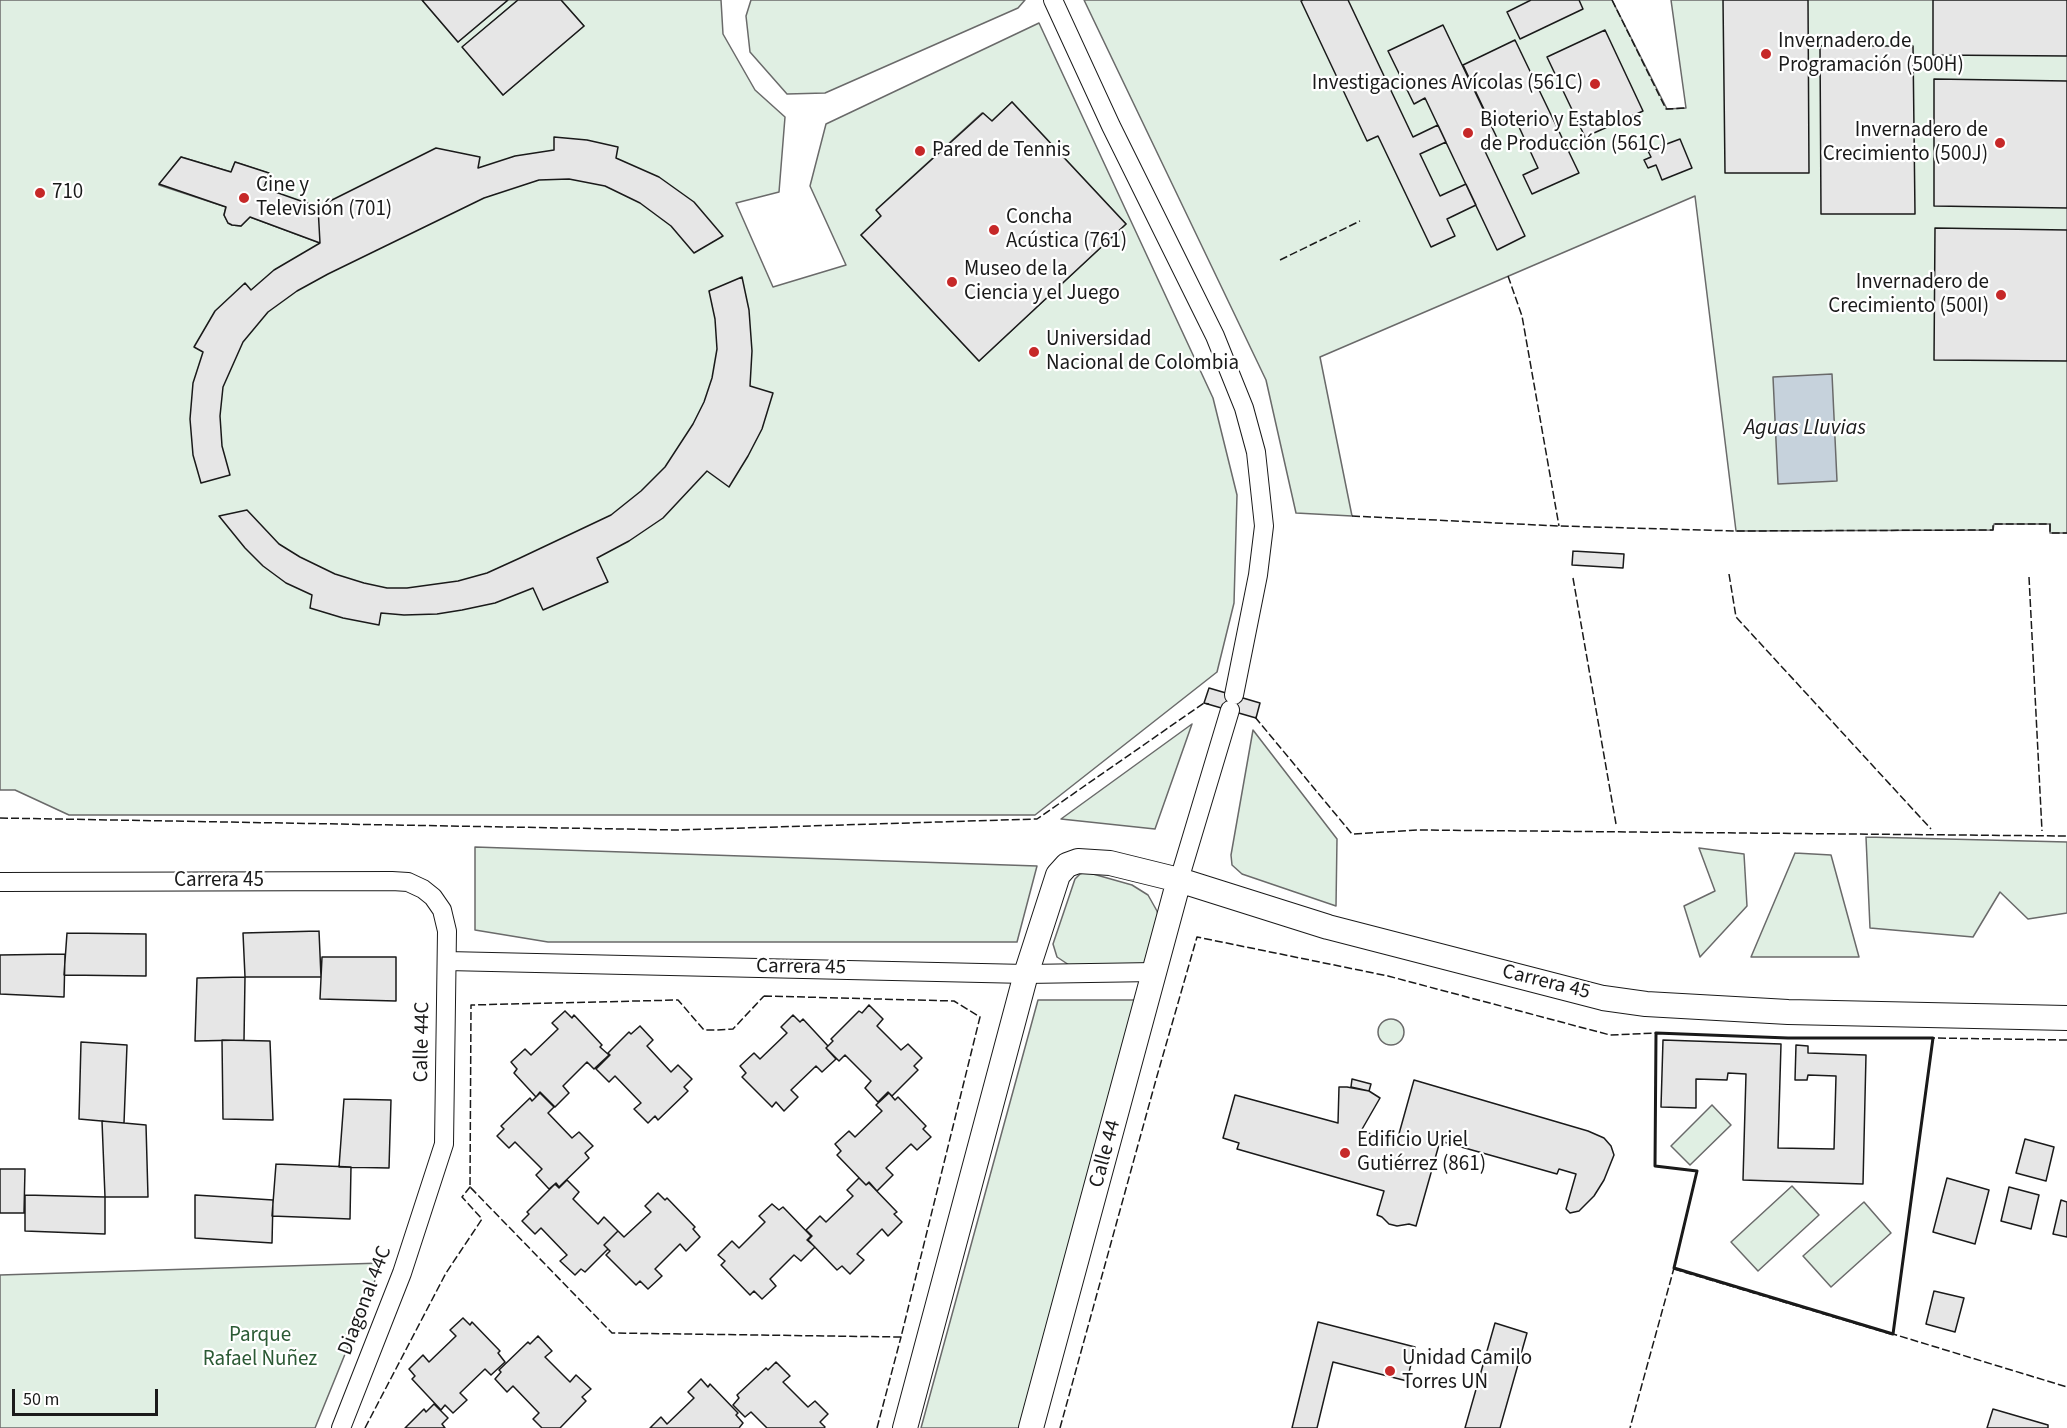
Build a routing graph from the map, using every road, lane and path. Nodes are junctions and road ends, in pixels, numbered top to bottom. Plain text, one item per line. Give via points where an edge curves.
1 (1053, 0) edge
2 (1179, 880) junction
3 (0, 882) edge
4 (433, 897) joint
5 (447, 961) junction
6 (1155, 972) junction
7 (1026, 974) junction
8 (2067, 1018) edge
9 (431, 1189) joint
10 (341, 1428) edge
11 (905, 1428) edge
12 (1031, 1428) edge

1 - 2 street via 1215,336 1244,408 1256,452 1264,526 1258,575 1232,703
2 - 6 street, Calle 44
2 - 7 street, Carrera 45 via 1110,863 1078,861 1067,865 1058,875
2 - 8 street, Carrera 45 via 1328,927 1603,998 1788,1012
3 - 4 street, Carrera 45 via 392,881 408,882
4 - 5 street, Calle 44C via 446,920
5 - 7 street, Carrera 45
5 - 9 street, Calle 44C via 444,1144
6 - 7 street, Carrera 45
6 - 12 street, Calle 44
7 - 11 street
9 - 10 street, Diagonal 44C

